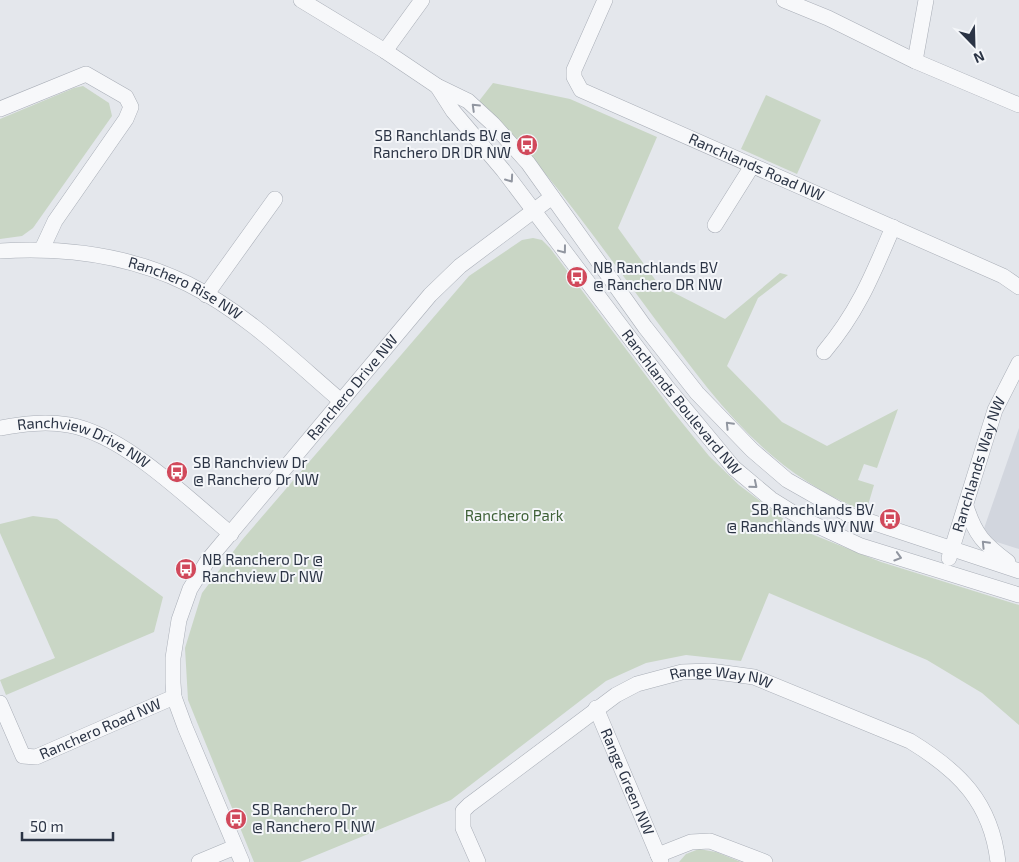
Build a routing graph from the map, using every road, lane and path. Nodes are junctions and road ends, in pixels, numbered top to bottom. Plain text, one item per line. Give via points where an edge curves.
1 (301, 0) edge
2 (422, 0) edge
3 (605, 0) edge
4 (784, 0) edge
5 (926, 0) edge
6 (385, 51) junction
7 (915, 62) junction
8 (437, 86) junction
9 (1019, 105) edge
10 (0, 109) edge
11 (752, 166) junction
12 (552, 197) junction
13 (275, 199) dead end
14 (534, 212) junction
15 (714, 226) dead end
16 (893, 227) junction
17 (42, 249) junction
18 (0, 251) edge
19 (1019, 287) edge
20 (206, 295) junction
21 (824, 352) dead end
22 (1019, 363) edge
23 (341, 401) junction
24 (0, 428) edge
25 (966, 506) junction
26 (230, 534) junction
27 (951, 549) junction
28 (1019, 570) edge
29 (945, 572) junction
30 (1019, 595) edge
31 (174, 697) junction
32 (0, 703) edge
33 (596, 708) junction
34 (235, 847) junction
35 (660, 859) edge
36 (199, 862) edge
37 (242, 862) edge
38 (478, 862) edge
39 (765, 862) edge
40 (998, 862) edge

1 - 6 street, Ranchlands Boulevard NW
2 - 6 street
3 - 11 street, Ranchlands Road NW via 574,70 581,90
4 - 7 street via 828,18
5 - 7 street
6 - 8 street, Ranchlands Boulevard NW
7 - 9 street
12 -> 8 street, Ranchlands Boulevard NW via 528,163 492,124 468,101
8 -> 14 street, Ranchlands Boulevard NW via 453,111
10 - 17 street via 86,74 126,97 131,107 55,222
11 - 15 street
11 - 16 street, Ranchlands Road NW
12 - 14 street, Ranchero Drive NW
27 -> 12 street, Ranchlands Boulevard NW via 847,514 787,480 752,450 697,393
13 - 20 street
14 - 23 street, Ranchero Drive NW via 442,283
14 -> 29 street, Ranchlands Boulevard NW via 667,388 741,474 771,499 803,519 861,546
16 - 19 street, Ranchlands Road NW via 1003,276
16 - 21 street via 862,299
17 - 18 street, Ranchero Rise NW
17 - 20 street, Ranchero Rise NW via 69,250 127,262 177,279
20 - 23 street, Ranchero Rise NW via 274,342
22 - 25 street, Ranchlands Way NW via 995,410
23 - 26 street, Ranchero Drive NW
24 - 26 street, Ranchview Drive NW via 51,423 78,427 99,436 149,466
25 - 27 street, Ranchlands Way NW
28 -> 25 street via 981,541
26 - 31 street, Ranchero Drive NW via 208,560 184,603 176,630 173,658
27 - 28 street, Ranchlands Boulevard NW
27 - 29 street, Ranchlands Way NW
29 - 30 street, Ranchlands Boulevard NW
31 - 32 street, Ranchero Road NW via 36,757 23,756
31 - 34 street, Ranchero Drive NW
33 - 35 street, Range Green NW
33 - 38 street, Range Way NW via 463,811 463,828
33 - 40 street, Range Way NW via 637,684 682,672 710,671 754,677 910,742 947,766 970,790 983,811
34 - 36 street
34 - 37 street, Ranchero Drive NW
35 - 39 street, Range Green NW via 691,842 710,841

